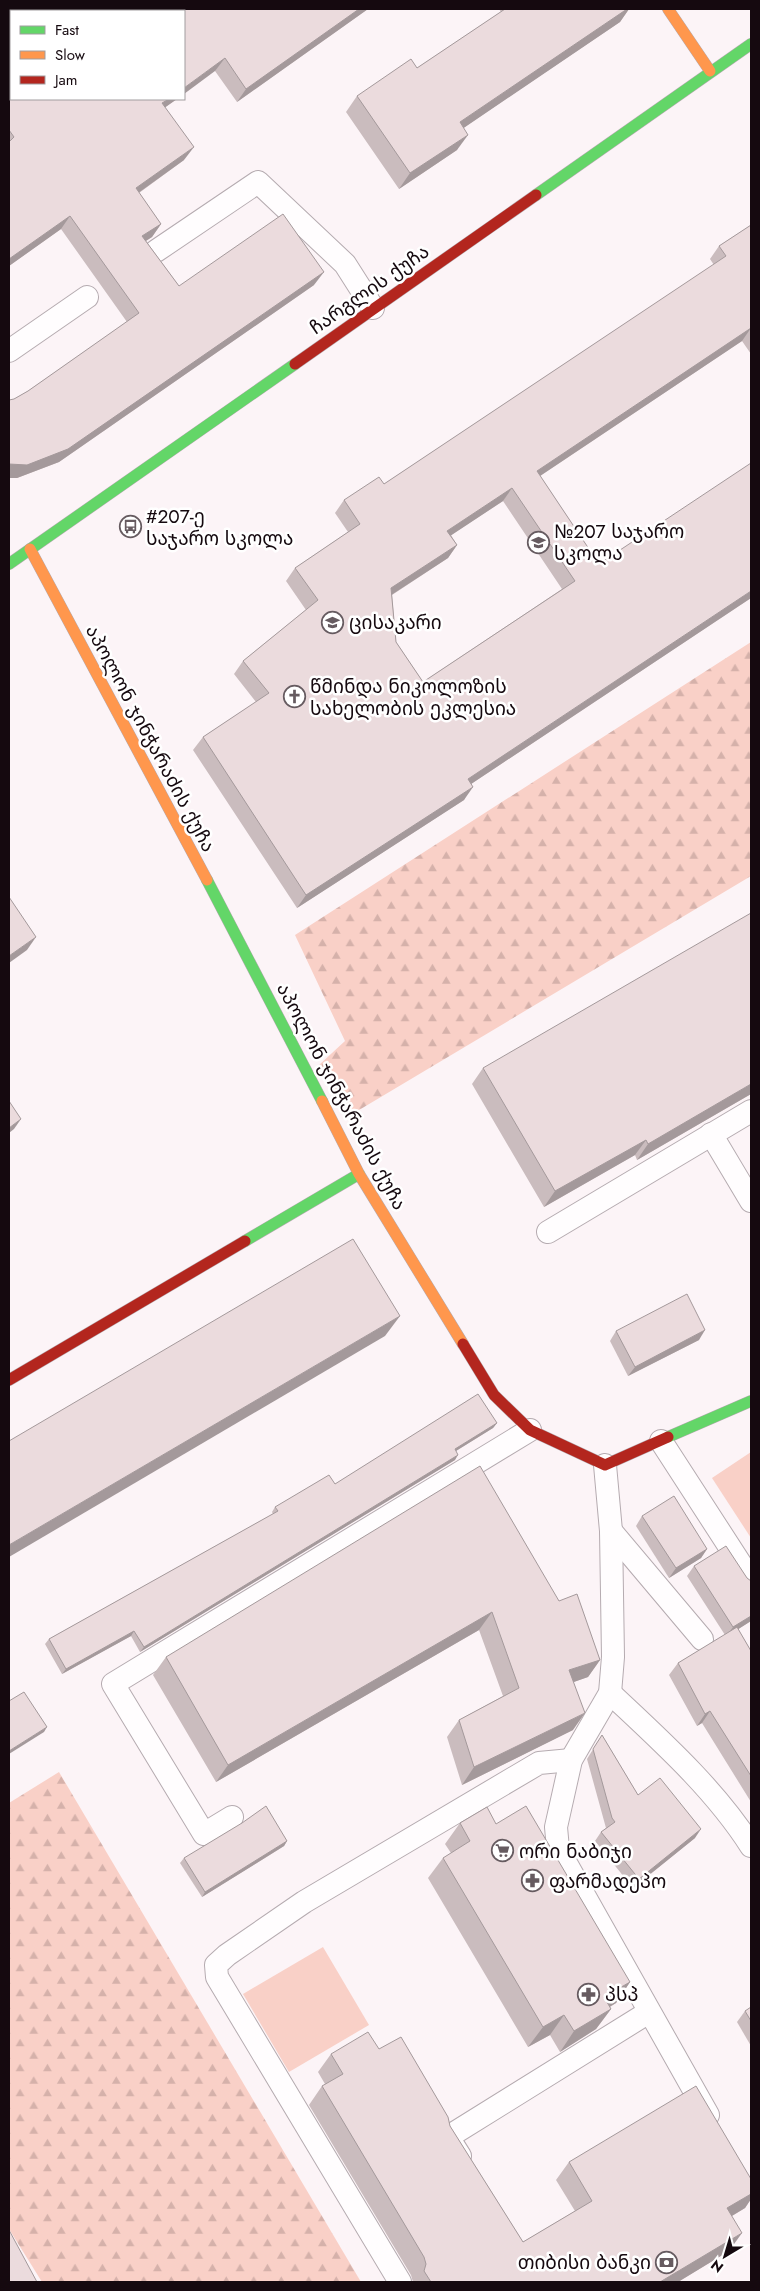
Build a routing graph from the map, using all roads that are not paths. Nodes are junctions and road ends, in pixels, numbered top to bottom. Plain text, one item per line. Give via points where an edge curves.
1 (668, 9) edge
2 (751, 44) edge
3 (710, 71) junction
4 (156, 251) edge
5 (87, 297) dead end
6 (373, 308) junction
7 (9, 351) edge
8 (30, 549) junction
9 (9, 564) edge
10 (751, 1111) edge
11 (711, 1134) junction
12 (359, 1174) junction
13 (751, 1201) edge
14 (548, 1232) dead end
15 (9, 1380) edge
16 (751, 1401) edge
17 (530, 1430) junction
18 (661, 1441) junction
19 (606, 1465) junction
20 (610, 1531) junction
21 (751, 1580) edge
22 (702, 1638) dead end
23 (610, 1693) junction
24 (571, 1760) junction
25 (232, 1817) dead end
26 (751, 1846) edge
27 (649, 2012) junction
28 (717, 2131) edge
29 (473, 2177) edge
30 (400, 2282) edge

1 - 3 street
2 - 3 street, ჩარგლის ქუჩა
3 - 6 street, ჩარგლის ქუჩა
4 - 6 lane via 258,182 345,264
5 - 7 lane
6 - 8 street, ჩარგლის ქუჩა
8 - 9 street, ჩარგლის ქუჩა
8 - 12 street, აპოლონ ჯინჭარაძის ქუჩა via 252,964
10 - 11 lane
11 - 13 lane
11 - 14 lane
12 - 15 street
12 - 17 street, აპოლონ ჯინჭარაძის ქუჩა via 494,1395
16 - 18 street
17 - 19 street, აპოლონ ჯინჭარაძის ქუჩა
17 - 25 lane via 113,1684 204,1834
18 - 19 street
18 - 21 lane
19 - 20 lane
20 - 22 lane
20 - 23 lane via 613,1658
23 - 24 lane
23 - 26 lane via 678,1757 739,1827
24 - 27 lane via 556,1827 558,1849
24 - 30 lane via 539,1763 304,1902 216,1965 217,1977
27 - 28 lane
27 - 29 lane via 448,2136

